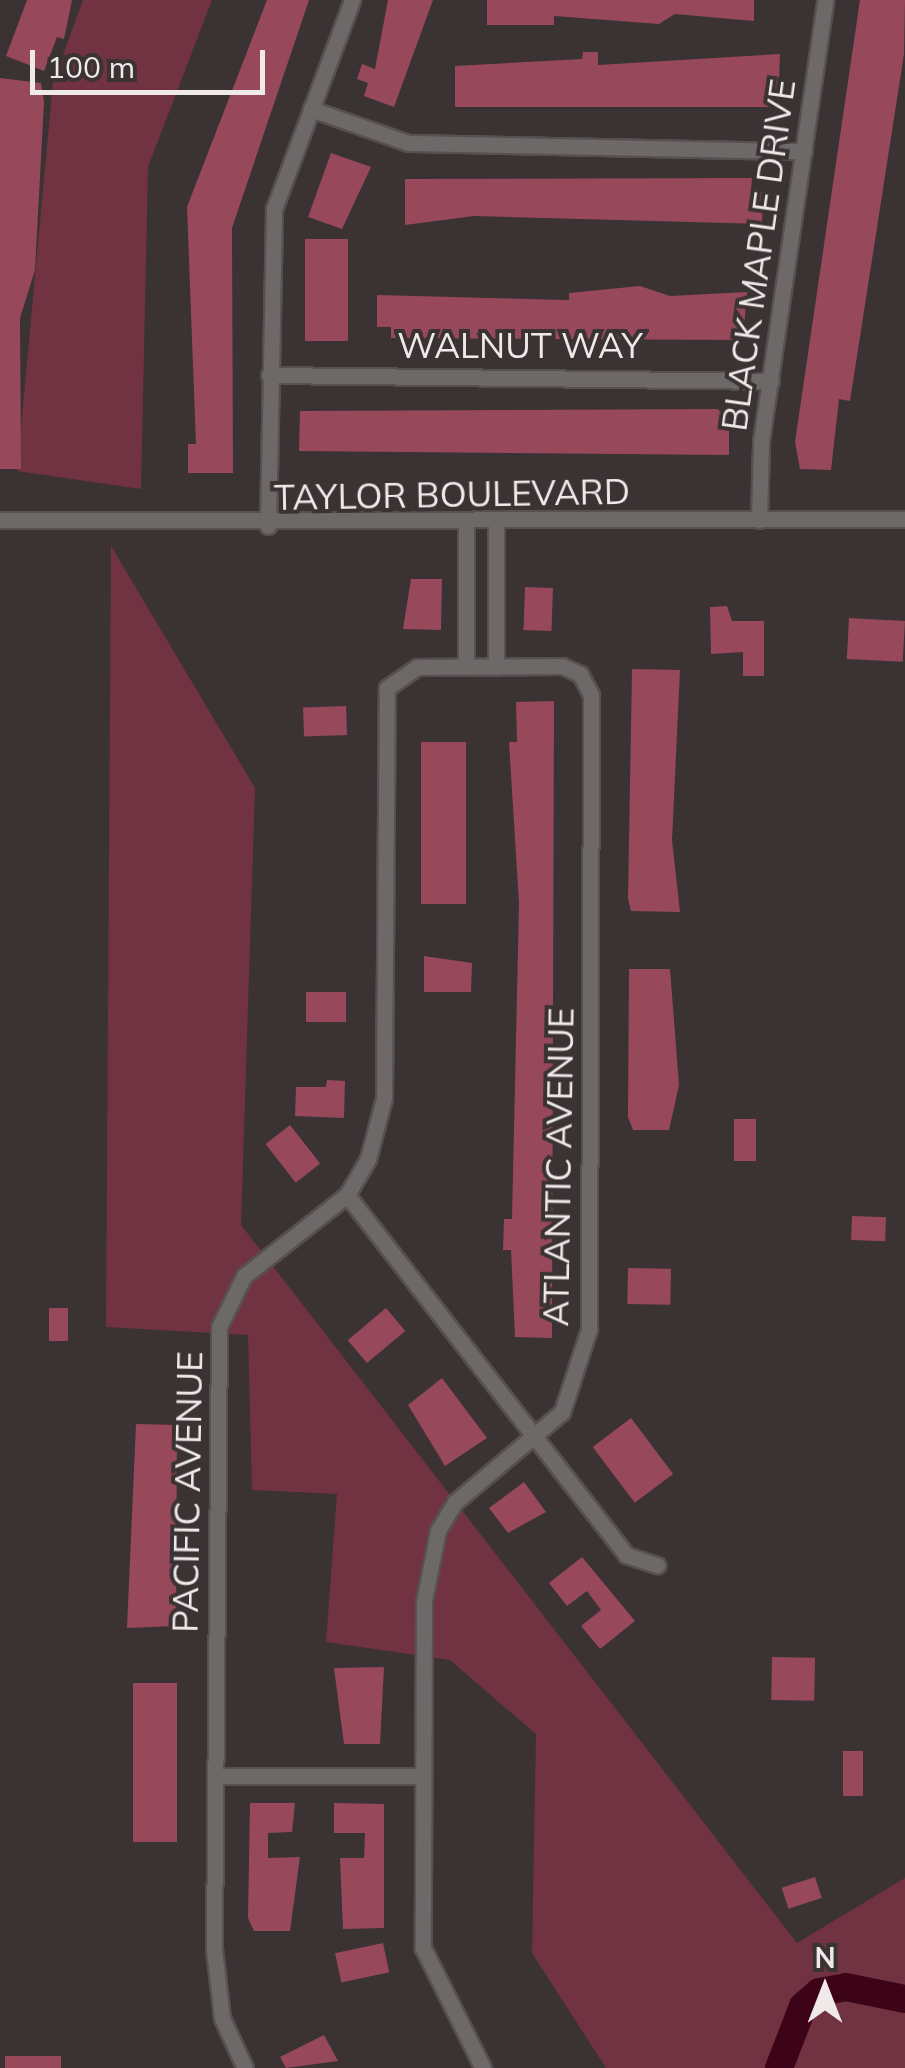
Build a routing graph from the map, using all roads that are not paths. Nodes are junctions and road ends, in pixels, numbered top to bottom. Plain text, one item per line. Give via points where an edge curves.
1 (352, 0) edge
2 (825, 0) edge
3 (311, 109) junction
4 (804, 150) junction
5 (269, 375) junction
6 (771, 381) junction
7 (905, 519) edge
8 (0, 520) edge
9 (759, 520) junction
10 (466, 524) junction
11 (496, 524) junction
12 (268, 526) junction
13 (496, 666) junction
14 (466, 667) junction
15 (347, 1195) junction
16 (535, 1439) junction
17 (656, 1564) dead end
18 (215, 1776) junction
19 (422, 1776) junction
20 (246, 2068) edge
21 (483, 2068) edge

1 - 3 street
2 - 4 street, BLACK MAPLE DRIVE
3 - 4 street via 408,143
3 - 5 street via 274,209
4 - 6 street, BLACK MAPLE DRIVE
5 - 6 street, WALNUT WAY
5 - 12 street
6 - 9 street, BLACK MAPLE DRIVE
7 - 9 street, TAYLOR BOULEVARD
8 - 12 street, TAYLOR BOULEVARD
9 - 11 street, TAYLOR BOULEVARD
10 - 11 street, TAYLOR BOULEVARD
10 - 12 street, TAYLOR BOULEVARD
10 - 14 street
11 - 13 street
13 - 14 street
13 - 16 street, ATLANTIC AVENUE via 580,674 591,695 590,1329 562,1412
14 - 15 street via 416,666 394,678 383,721 384,1098
15 - 16 street
15 - 18 street, PACIFIC AVENUE via 244,1276 219,1327
16 - 17 street via 626,1556
16 - 19 street, ATLANTIC AVENUE via 455,1502 438,1530 424,1601
18 - 19 street
18 - 20 street, PACIFIC AVENUE via 216,1984
19 - 21 street, ATLANTIC AVENUE via 424,1948

